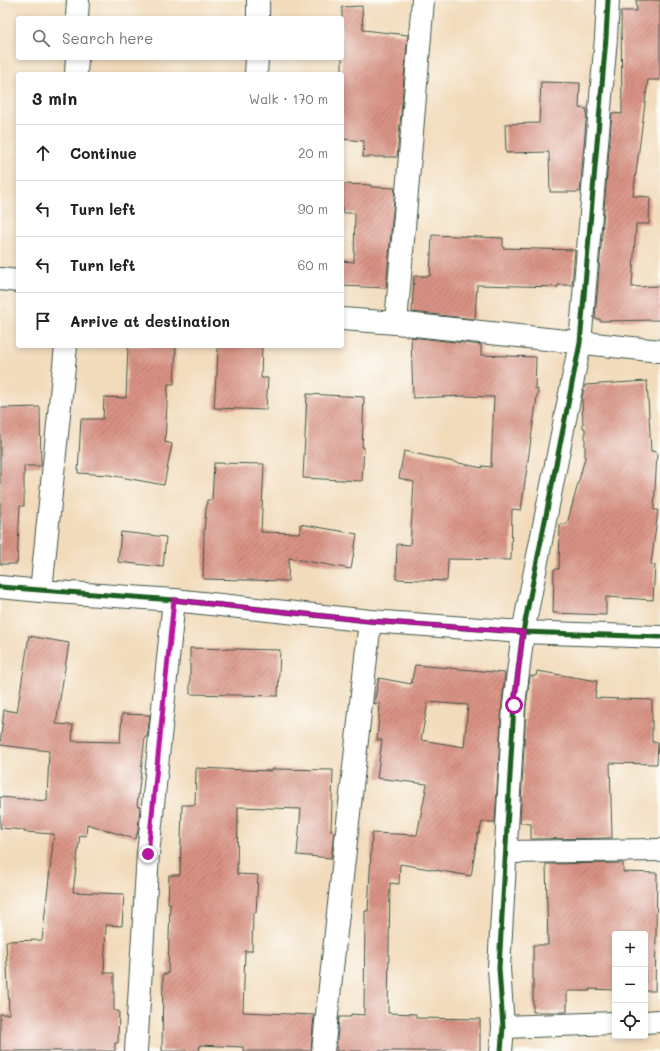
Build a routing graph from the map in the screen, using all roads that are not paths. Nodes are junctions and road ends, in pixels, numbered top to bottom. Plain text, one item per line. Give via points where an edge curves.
1 (78, 0) edge
2 (258, 0) edge
3 (423, 0) edge
4 (608, 0) edge
5 (77, 16) edge
6 (258, 16) edge
7 (77, 60) edge
8 (257, 60) edge
9 (76, 72) edge
10 (256, 72) edge
11 (0, 279) edge
12 (16, 281) edge
13 (344, 319) edge
14 (396, 323) junction
15 (580, 343) junction
16 (66, 348) edge
17 (660, 351) edge
18 (0, 587) edge
19 (41, 591) junction
20 (174, 600) junction
21 (370, 621) junction
22 (523, 632) junction
23 (660, 637) edge
24 (660, 850) edge
25 (505, 852) junction
26 (660, 1021) edge
27 (648, 1022) edge
28 (612, 1023) edge
29 (503, 1028) junction
30 (136, 1051) edge
31 (323, 1051) edge
32 (501, 1051) edge

1 - 5 street
2 - 6 street
3 - 14 street
4 - 15 street
7 - 9 street
8 - 10 street
11 - 12 street
13 - 14 street
14 - 15 street
15 - 17 street
15 - 22 street
16 - 19 street
18 - 19 street
19 - 20 street
20 - 21 street
20 - 30 street via 148,854
21 - 22 street
21 - 31 street
22 - 23 street
22 - 25 street via 514,705
24 - 25 street
25 - 29 street via 499,968
26 - 27 street
28 - 29 street
29 - 32 street

